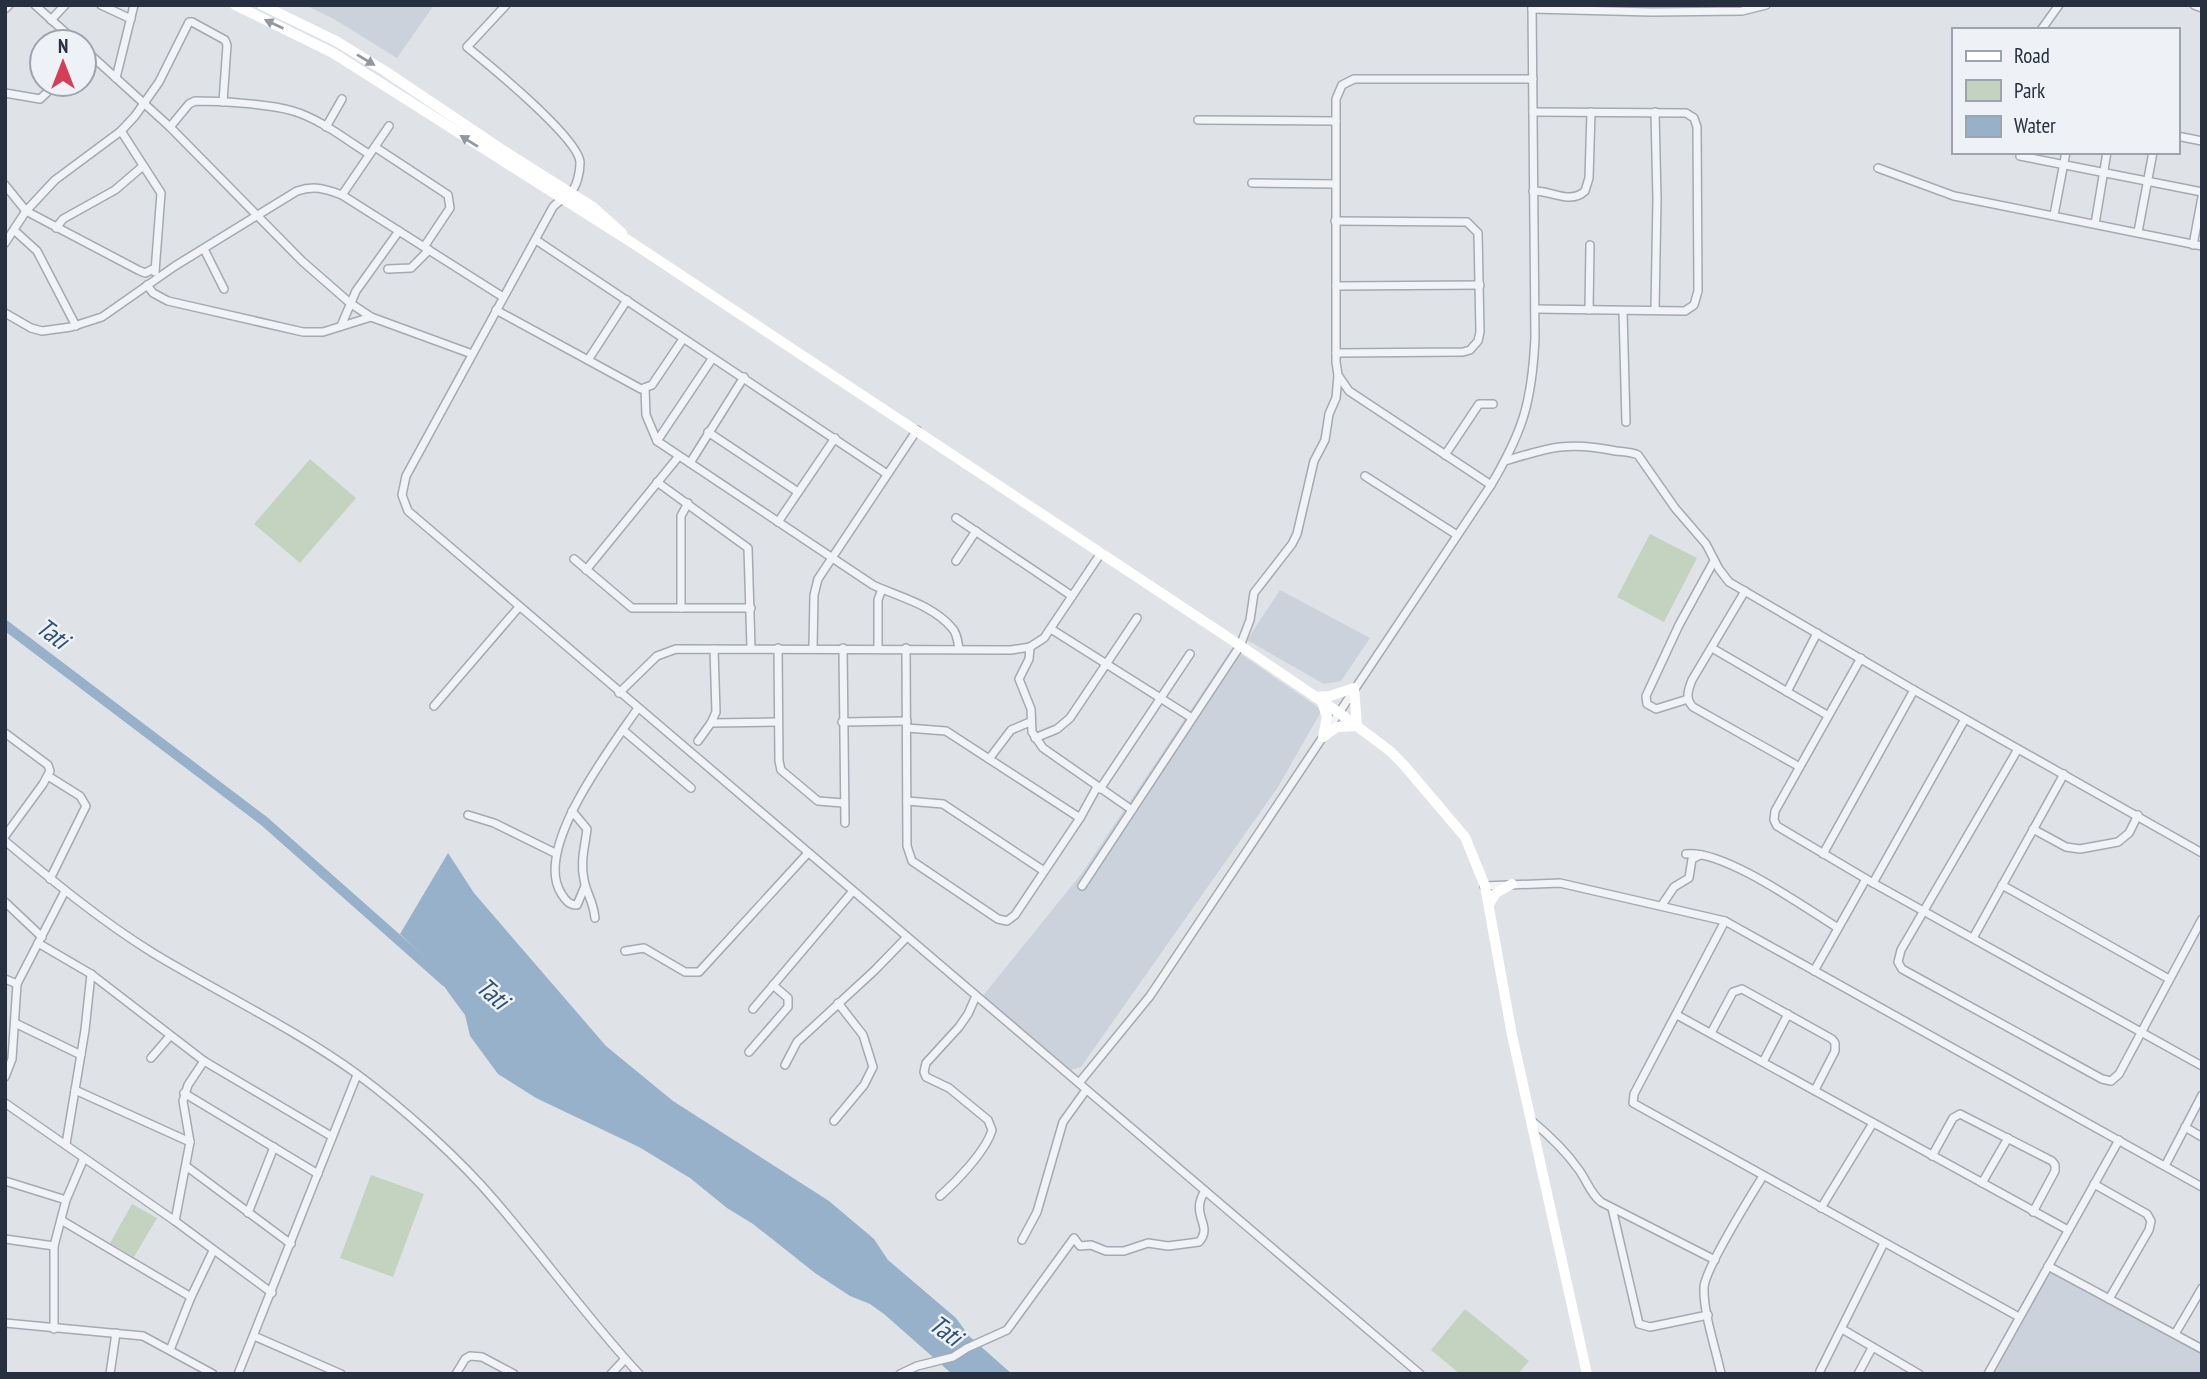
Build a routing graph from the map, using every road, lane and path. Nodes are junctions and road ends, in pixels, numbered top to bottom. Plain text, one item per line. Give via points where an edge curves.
1 (35, 5) edge
2 (65, 5) edge
3 (101, 5) edge
4 (134, 5) edge
5 (234, 5) edge
6 (262, 5) edge
7 (506, 5) edge
8 (1766, 5) edge
9 (2059, 5) edge
10 (2194, 5) edge
11 (1532, 7) edge
12 (1715, 8) edge
13 (2202, 8) edge
14 (1652, 9) edge
15 (131, 19) junction
16 (51, 20) junction
17 (60, 28) edge
18 (2042, 28) edge
19 (98, 62) edge
20 (116, 78) junction
21 (1533, 79) junction
22 (5, 93) edge
23 (28, 97) edge
24 (342, 99) dead end
25 (223, 102) junction
26 (144, 104) junction
27 (1533, 112) junction
28 (1591, 112) junction
29 (1655, 112) junction
30 (1198, 120) dead end
31 (1336, 121) junction
32 (389, 126) dead end
33 (170, 127) junction
34 (326, 127) junction
35 (121, 131) junction
36 (2179, 136) edge
37 (2202, 141) edge
38 (374, 147) junction
39 (369, 154) junction
40 (2066, 154) edge
41 (2107, 154) edge
42 (2153, 154) edge
43 (2020, 156) dead end
44 (143, 166) junction
45 (2063, 166) junction
46 (1878, 168) dead end
47 (2103, 174) junction
48 (1252, 183) dead end
49 (2146, 183) junction
50 (1335, 184) junction
51 (5, 185) edge
52 (1533, 191) junction
53 (2202, 192) edge
54 (342, 195) junction
55 (567, 196) junction
56 (2202, 197) edge
57 (14, 198) junction
58 (5, 205) edge
59 (26, 211) junction
60 (259, 215) junction
61 (2054, 215) junction
62 (1335, 221) junction
63 (2095, 224) junction
64 (55, 228) junction
65 (15, 231) junction
66 (399, 231) junction
67 (2138, 232) junction
68 (536, 240) junction
69 (5, 243) edge
70 (1590, 244) dead end
71 (2197, 246) edge
72 (204, 248) junction
73 (426, 249) junction
74 (156, 268) junction
75 (388, 269) dead end
76 (155, 279) junction
77 (147, 285) junction
78 (1480, 285) junction
79 (1336, 286) junction
80 (224, 289) dead end
81 (503, 297) junction
82 (627, 300) junction
83 (350, 303) junction
84 (1535, 309) junction
85 (496, 310) junction
86 (1589, 310) junction
87 (1656, 310) junction
88 (1623, 311) junction
89 (5, 313) edge
90 (371, 317) junction
91 (76, 326) junction
92 (341, 326) junction
93 (683, 339) junction
94 (1336, 353) junction
95 (472, 354) junction
96 (712, 359) junction
97 (588, 360) junction
98 (1338, 375) junction
99 (744, 377) junction
100 (645, 388) junction
101 (1493, 404) dead end
102 (1626, 422) dead end
103 (917, 430) junction
104 (708, 432) junction
105 (835, 438) junction
106 (657, 441) junction
107 (1445, 455) junction
108 (679, 456) junction
109 (1505, 461) junction
110 (690, 463) junction
111 (887, 474) junction
112 (1365, 476) dead end
113 (657, 482) junction
114 (1491, 485) junction
115 (798, 492) junction
116 (688, 503) junction
117 (956, 518) dead end
118 (778, 522) junction
119 (976, 531) junction
120 (1457, 534) junction
121 (1101, 553) junction
122 (831, 558) junction
123 (574, 559) dead end
124 (1714, 561) junction
125 (956, 562) dead end
126 (586, 570) junction
127 (882, 589) junction
128 (1745, 592) junction
129 (1072, 596) junction
130 (519, 607) junction
131 (681, 608) junction
132 (751, 608) junction
133 (1137, 618) dead end
134 (1051, 629) junction
135 (1817, 633) junction
136 (1240, 646) junction
137 (1030, 647) junction
138 (751, 648) junction
139 (778, 648) junction
140 (813, 648) junction
141 (843, 648) junction
142 (878, 648) junction
143 (906, 648) junction
144 (1712, 648) junction
145 (715, 649) junction
146 (959, 649) junction
147 (1191, 654) dead end
148 (1861, 658) junction
149 (1107, 662) junction
150 (1354, 688) junction
151 (1913, 690) junction
152 (1787, 692) junction
153 (619, 693) junction
154 (1160, 698) junction
155 (1318, 699) junction
156 (1688, 699) junction
157 (434, 706) dead end
158 (638, 708) junction
159 (1338, 712) junction
160 (1827, 715) junction
161 (1192, 718) junction
162 (1965, 719) junction
163 (778, 722) junction
164 (842, 722) junction
165 (1030, 722) junction
166 (711, 723) junction
167 (907, 724) junction
168 (1357, 726) junction
169 (623, 730) junction
170 (5, 733) edge
171 (1323, 737) junction
172 (1035, 738) junction
173 (698, 741) dead end
174 (2018, 749) junction
175 (989, 759) junction
176 (1798, 766) junction
177 (2064, 774) junction
178 (48, 776) junction
179 (691, 788) dead end
180 (1098, 788) junction
181 (907, 802) junction
182 (844, 803) junction
183 (1132, 810) junction
184 (572, 811) junction
185 (467, 815) dead end
186 (2138, 816) junction
187 (1080, 818) junction
188 (845, 823) dead end
189 (2033, 830) junction
190 (5, 836) edge
191 (5, 841) edge
192 (555, 853) junction
193 (808, 853) junction
194 (2202, 853) edge
195 (1686, 854) dead end
196 (1823, 854) junction
197 (1700, 855) junction
198 (1044, 871) junction
199 (50, 879) junction
200 (1870, 881) junction
201 (1512, 884) junction
202 (2002, 885) junction
203 (586, 886) junction
204 (1082, 886) dead end
205 (1483, 886) junction
206 (65, 891) junction
207 (853, 891) junction
208 (5, 902) edge
209 (1489, 904) junction
210 (1662, 905) junction
211 (1924, 912) junction
212 (595, 918) dead end
213 (2202, 919) edge
214 (1725, 921) junction
215 (1838, 928) junction
216 (906, 937) junction
217 (1973, 938) junction
218 (40, 940) junction
219 (625, 951) dead end
220 (1499, 964) junction
221 (1815, 971) junction
222 (91, 974) junction
223 (5, 979) edge
224 (2169, 979) junction
225 (17, 984) junction
226 (773, 985) junction
227 (976, 996) junction
228 (838, 1003) junction
229 (753, 1009) dead end
230 (1788, 1014) junction
231 (1677, 1015) junction
232 (15, 1023) junction
233 (2141, 1032) junction
234 (1711, 1033) junction
235 (170, 1036) junction
236 (9, 1051) edge
237 (749, 1052) dead end
238 (82, 1055) junction
239 (151, 1058) dead end
240 (204, 1061) junction
241 (1763, 1062) junction
242 (785, 1065) dead end
243 (2202, 1066) edge
244 (357, 1074) junction
245 (5, 1077) edge
246 (1079, 1083) junction
247 (75, 1090) junction
248 (1086, 1090) junction
249 (1815, 1090) junction
250 (184, 1093) junction
251 (2202, 1095) edge
252 (5, 1104) edge
253 (834, 1121) dead end
254 (1531, 1121) junction
255 (1873, 1124) junction
256 (2185, 1127) junction
257 (331, 1136) junction
258 (2202, 1136) edge
259 (2008, 1138) junction
260 (2119, 1140) junction
261 (190, 1142) junction
262 (66, 1144) junction
263 (274, 1147) junction
264 (1932, 1156) junction
265 (84, 1158) junction
266 (186, 1166) junction
267 (2165, 1166) junction
268 (318, 1174) junction
269 (1763, 1175) junction
270 (5, 1181) edge
271 (1982, 1183) junction
272 (2094, 1184) junction
273 (2202, 1186) edge
274 (1205, 1191) junction
275 (940, 1196) dead end
276 (66, 1200) junction
277 (1612, 1208) junction
278 (1821, 1208) junction
279 (2033, 1212) junction
280 (247, 1213) junction
281 (61, 1220) junction
282 (175, 1221) junction
283 (2068, 1230) junction
284 (5, 1239) edge
285 (1022, 1240) dead end
286 (1884, 1243) junction
287 (291, 1244) junction
288 (54, 1246) junction
289 (214, 1251) junction
290 (1715, 1261) junction
291 (2048, 1266) junction
292 (2202, 1288) edge
293 (272, 1293) junction
294 (191, 1297) junction
295 (2109, 1299) junction
296 (1708, 1315) junction
297 (2019, 1317) junction
298 (5, 1323) edge
299 (54, 1329) junction
300 (1842, 1329) junction
301 (116, 1332) junction
302 (2175, 1334) junction
303 (254, 1336) junction
304 (1872, 1348) junction
305 (2202, 1349) edge
306 (170, 1350) junction
307 (625, 1359) junction
308 (327, 1371) edge
309 (1820, 1371) dead end
310 (1417, 1373) edge
311 (110, 1374) edge
312 (213, 1374) edge
313 (238, 1374) edge
314 (341, 1374) edge
315 (456, 1374) edge
316 (514, 1374) edge
317 (611, 1374) edge
318 (639, 1374) edge
319 (900, 1374) edge
320 (1587, 1374) edge
321 (1721, 1374) edge
322 (1858, 1374) edge
323 (1919, 1374) edge
324 (1988, 1374) edge

1 - 16 street
2 - 16 street
3 - 15 street
4 - 15 street
55 -> 5 street via 457,134 333,53
6 -> 55 street via 385,71
7 - 55 street via 467,47 577,150 580,166 575,187
8 - 12 street via 1748,10
9 - 18 street
10 - 13 street
11 - 14 street
11 - 21 street
12 - 14 street
15 - 20 street
16 - 17 street
19 - 20 street
20 - 26 street
21 - 27 street
21 - 31 street via 1354,79 1339,89
22 - 23 street
24 - 34 street
25 - 26 street via 227,45 192,22 186,25
25 - 33 street via 195,101
25 - 34 street via 292,111
26 - 33 street
26 - 35 street
27 - 28 street
27 - 52 street
28 - 29 street
28 - 52 street via 1585,191 1573,198
29 - 87 street
29 - 87 street via 1688,113 1696,124 1698,291 1689,310
30 - 31 street
31 - 50 street
32 - 38 street
33 - 60 street
34 - 39 street
35 - 44 street
35 - 59 street via 55,180
36 - 37 street
38 - 39 street
38 - 73 street via 448,195 450,208
39 - 54 street
40 - 45 street
41 - 47 street
42 - 49 street
43 - 45 street
44 - 64 street
44 - 74 street via 161,193
45 - 47 street
45 - 61 street
46 - 61 street via 1954,195
47 - 49 street
47 - 63 street
48 - 50 street
49 - 53 street
49 - 67 street
50 - 62 street
51 - 57 street
52 - 84 street
54 - 60 street via 309,187
54 - 66 street
55 - 68 street via 553,207
55 - 103 street via 604,216 631,242
56 - 71 street
57 - 58 street
57 - 59 street
59 - 64 street
59 - 65 street
60 - 72 street
60 - 83 street
61 - 63 street
62 - 78 street via 1467,222 1478,233
62 - 79 street
63 - 67 street
64 - 74 street via 145,273
65 - 69 street
65 - 91 street via 37,251
66 - 73 street
66 - 83 street
67 - 71 street
68 - 81 street
68 - 82 street
70 - 86 street
72 - 76 street
72 - 80 street
73 - 75 street via 411,268
73 - 81 street
74 - 76 street
76 - 77 street
77 - 91 street via 112,311
77 - 92 street via 167,301 303,332
78 - 79 street
78 - 94 street via 1479,336 1470,350
79 - 94 street
81 - 85 street
82 - 93 street
82 - 97 street
83 - 90 street
83 - 92 street
84 - 86 street
84 - 109 street via 1528,404
85 - 95 street
85 - 97 street
86 - 88 street
87 - 88 street
88 - 102 street
89 - 91 street via 42,331
90 - 92 street
90 - 95 street
93 - 96 street
93 - 100 street via 652,385
94 - 98 street
95 - 130 street via 406,476 402,495 408,511 422,525
96 - 99 street
96 - 106 street
97 - 100 street via 636,388
98 - 107 street via 1349,391
98 - 136 street via 1336,398 1314,461 1297,534 1254,593
99 - 104 street
99 - 105 street
100 - 106 street via 646,415
101 - 107 street via 1477,406
103 - 111 street
103 - 121 street
104 - 110 street
104 - 115 street
105 - 111 street
105 - 115 street
106 - 108 street
107 - 114 street
108 - 110 street
108 - 113 street
109 - 114 street
109 - 124 street via 1559,445 1591,445 1638,455
110 - 118 street
111 - 122 street
112 - 120 street
113 - 116 street
113 - 126 street
114 - 120 street
115 - 118 street
116 - 131 street via 681,516
116 - 132 street via 748,548
117 - 119 street
118 - 122 street
119 - 125 street
119 - 129 street
120 - 150 street
121 - 129 street
121 - 136 street
122 - 127 street
122 - 140 street via 815,587
123 - 126 street
124 - 128 street via 1730,582
124 - 156 street via 1679,625 1646,701 1656,709
126 - 131 street via 632,608
127 - 142 street
127 - 146 street via 946,622 955,632
128 - 135 street
128 - 144 street
129 - 134 street
130 - 153 street
130 - 157 street
131 - 132 street
132 - 138 street
133 - 149 street
134 - 137 street
134 - 149 street
135 - 148 street
135 - 152 street
136 - 155 street
136 - 161 street
137 - 146 street
137 - 165 street via 1019,679 1031,709
138 - 139 street
138 - 145 street
139 - 140 street
139 - 163 street
140 - 141 street
141 - 142 street
141 - 164 street
142 - 143 street
143 - 146 street
143 - 167 street
144 - 152 street
144 - 156 street via 1692,680
145 - 153 street via 666,652 650,661
145 - 166 street via 716,712
147 - 154 street
148 - 151 street
148 - 160 street
149 - 154 street
149 - 172 street via 1070,718
150 - 155 street
150 - 159 street
150 - 168 street
151 - 162 street
151 - 196 street
152 - 160 street
153 - 158 street
154 - 161 street
154 - 180 street
155 - 159 street
155 - 171 street via 1327,717
156 - 176 street via 1693,707
158 - 169 street
158 - 193 street
159 - 168 street
159 - 171 street
160 - 176 street
161 - 183 street
162 - 174 street
162 - 200 street
163 - 166 street
163 - 182 street via 781,770 818,801
164 - 167 street
164 - 182 street
165 - 172 street
165 - 175 street via 1011,730
166 - 173 street
167 - 175 street via 946,731
167 - 181 street
168 - 171 street via 1337,727
168 - 205 street via 1403,764 1452,821
169 - 179 street
169 - 184 street
170 - 178 street via 48,765
171 - 246 street via 1150,996
172 - 180 street via 1049,754
174 - 177 street
174 - 211 street
175 - 187 street
176 - 196 street via 1775,811 1775,822
177 - 186 street
177 - 189 street
178 - 190 street
178 - 199 street via 80,796 86,806
180 - 183 street
180 - 187 street
181 - 198 street via 943,804
181 - 198 street via 909,858 998,919 1015,915
182 - 188 street
183 - 204 street
184 - 192 street
184 - 203 street via 587,829 582,860
185 - 192 street
186 - 189 street via 2118,842 2081,849 2066,847
186 - 194 street
187 - 198 street
189 - 202 street
191 - 199 street
192 - 203 street via 556,882 565,899 577,905
193 - 207 street
193 - 219 street via 699,972 685,972 644,948
195 - 197 street
196 - 200 street
197 - 210 street via 1692,859 1689,878 1674,887
197 - 215 street via 1735,866
199 - 206 street
200 - 211 street
200 - 215 street
201 - 205 street
201 - 209 street via 1496,893
201 - 210 street via 1560,883
202 - 217 street
202 - 224 street
203 - 212 street
205 - 209 street
205 - 220 street
206 - 218 street
206 - 244 street via 135,942
207 - 216 street
207 - 226 street
208 - 218 street
209 - 220 street
210 - 214 street
211 - 217 street
211 - 233 street via 1899,954 1904,971 2105,1080 2118,1076
213 - 224 street
214 - 221 street
214 - 231 street
215 - 221 street
216 - 227 street
216 - 228 street
217 - 233 street
218 - 222 street
218 - 225 street
220 - 254 street
221 - 260 street
222 - 235 street
222 - 238 street
223 - 225 street
224 - 233 street
225 - 232 street
226 - 229 street
226 - 237 street via 788,998 788,1007
227 - 246 street
227 - 275 street via 968,1014 926,1063 924,1072 988,1120 992,1130 957,1182
228 - 242 street via 797,1042
228 - 253 street via 863,1035 873,1067
230 - 234 street via 1738,989
230 - 241 street
230 - 249 street via 1835,1042
231 - 234 street
231 - 269 street via 1633,1103
232 - 236 street
232 - 238 street
233 - 243 street
234 - 241 street
235 - 239 street
235 - 240 street
236 - 245 street
238 - 247 street
240 - 250 street
240 - 257 street
241 - 249 street
244 - 257 street
244 - 307 street via 482,1185
246 - 248 street
247 - 261 street
247 - 262 street
248 - 274 street
248 - 285 street via 1063,1122 1037,1212
249 - 255 street
250 - 261 street
250 - 263 street
251 - 256 street
252 - 262 street
254 - 277 street via 1556,1141 1591,1193
254 - 320 street
255 - 264 street
255 - 278 street
256 - 258 street
256 - 267 street
257 - 268 street
259 - 264 street via 1958,1114
259 - 271 street
259 - 279 street via 2055,1165
260 - 267 street
260 - 272 street
261 - 266 street
262 - 265 street
263 - 268 street
263 - 280 street
264 - 271 street
265 - 276 street
265 - 282 street
266 - 280 street
266 - 282 street
267 - 273 street
268 - 287 street
269 - 278 street
269 - 290 street
270 - 276 street
271 - 279 street
272 - 283 street
272 - 295 street via 2147,1214 2151,1221
274 - 310 street
274 - 319 street via 1198,1204 1204,1223 1199,1242 1148,1243 1109,1251 1080,1246 1074,1238 1007,1330 953,1357
276 - 281 street
277 - 290 street
277 - 296 street via 1639,1324 1650,1327
278 - 286 street
279 - 283 street
280 - 287 street
281 - 288 street
281 - 294 street
282 - 289 street
283 - 291 street
284 - 288 street
286 - 297 street
286 - 300 street
287 - 293 street
288 - 299 street
289 - 293 street
289 - 294 street
290 - 296 street via 1705,1284
291 - 295 street
291 - 297 street
292 - 302 street
293 - 303 street
294 - 306 street
295 - 302 street
296 - 321 street
297 - 324 street
298 - 299 street
299 - 301 street
300 - 304 street
300 - 309 street
301 - 306 street via 143,1336
301 - 311 street
302 - 305 street
303 - 308 street
303 - 313 street
304 - 322 street
304 - 323 street
306 - 312 street
307 - 317 street
307 - 318 street
308 - 314 street
315 - 316 street via 465,1359 475,1356

